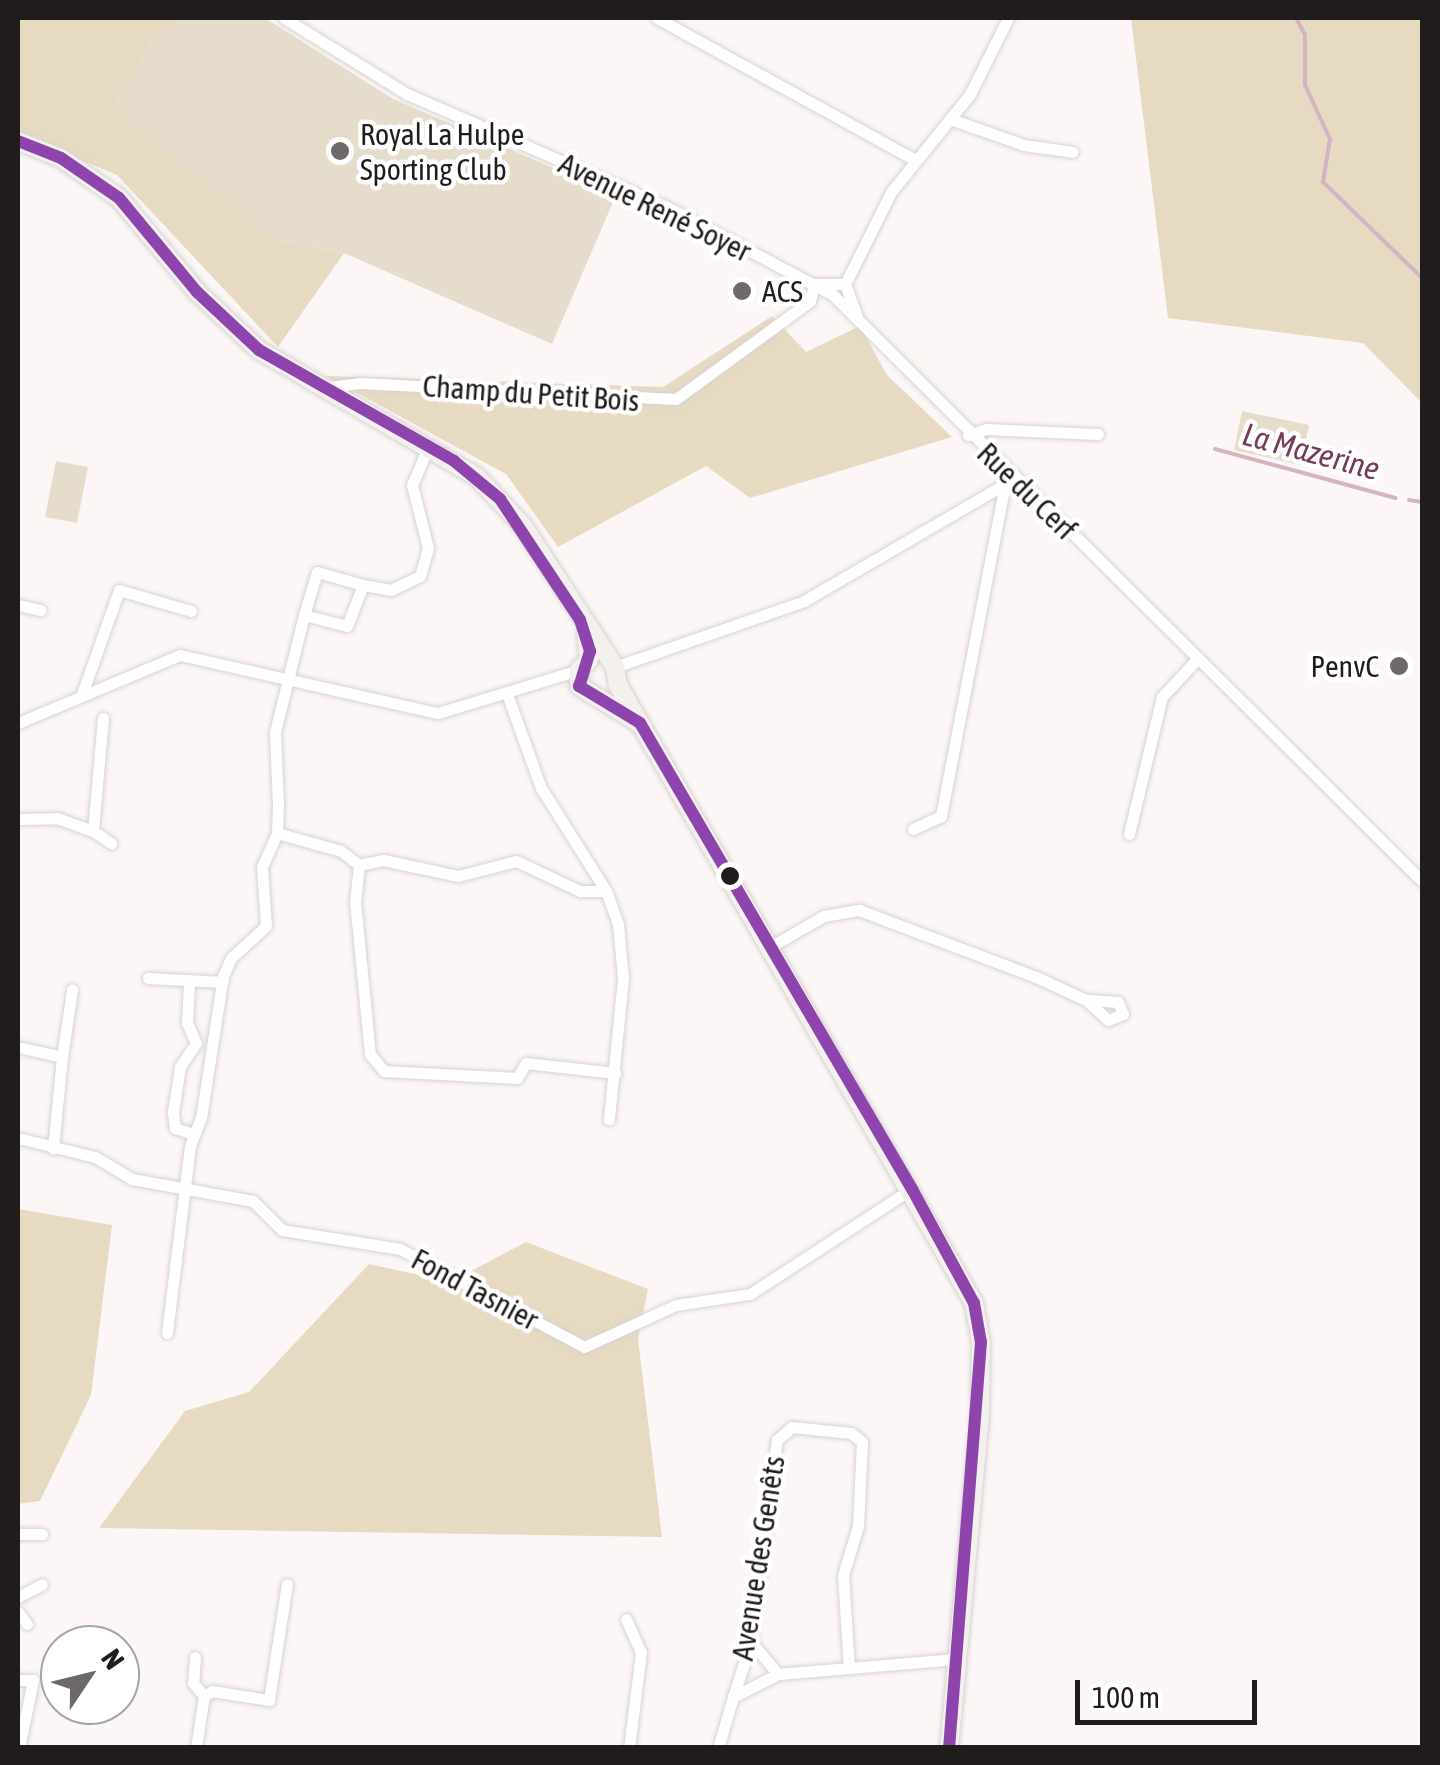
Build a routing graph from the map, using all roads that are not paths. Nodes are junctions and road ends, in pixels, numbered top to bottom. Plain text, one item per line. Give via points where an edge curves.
1 (284, 18) edge
2 (657, 18) edge
3 (1008, 18) edge
4 (952, 120) junction
5 (18, 141) edge
6 (1073, 152) dead end
7 (912, 158) junction
8 (814, 284) junction
9 (842, 293) junction
10 (323, 388) junction
11 (1098, 434) dead end
12 (968, 435) junction
13 (429, 445) junction
14 (1008, 482) junction
15 (362, 585) junction
16 (18, 606) edge
17 (40, 610) dead end
18 (190, 610) dead end
19 (304, 615) junction
20 (1198, 658) junction
21 (598, 671) junction
22 (287, 678) junction
23 (82, 694) junction
24 (507, 694) junction
25 (103, 718) dead end
26 (18, 723) edge
27 (640, 723) junction
28 (18, 819) edge
29 (913, 829) dead end
30 (93, 832) junction
31 (277, 833) junction
32 (1129, 834) dead end
33 (111, 843) dead end
34 (359, 865) junction
35 (1422, 880) edge
36 (606, 891) junction
37 (770, 947) junction
38 (148, 978) dead end
39 (223, 982) junction
40 (189, 984) junction
41 (72, 990) dead end
42 (1086, 1000) dead end
43 (196, 1043) junction
44 (212, 1043) junction
45 (18, 1046) edge
46 (62, 1058) junction
47 (615, 1074) junction
48 (609, 1119) dead end
49 (193, 1134) junction
50 (18, 1138) edge
51 (53, 1149) junction
52 (185, 1189) junction
53 (912, 1189) junction
54 (167, 1333) dead end
55 (18, 1534) edge
56 (42, 1534) dead end
57 (42, 1584) dead end
58 (287, 1584) dead end
59 (18, 1597) edge
60 (18, 1612) edge
61 (626, 1619) dead end
62 (27, 1624) dead end
63 (751, 1642) junction
64 (194, 1657) dead end
65 (956, 1660) junction
66 (849, 1666) junction
67 (778, 1674) junction
68 (18, 1680) edge
69 (204, 1696) junction
70 (733, 1697) junction
71 (20, 1748) edge
72 (196, 1748) edge
73 (629, 1748) edge
74 (718, 1748) edge
75 (949, 1748) edge

1 - 8 street, Avenue René Soyer via 407,94 664,206
2 - 7 street
3 - 4 street
4 - 6 street
4 - 7 street
5 - 10 main road via 61,158 119,198 227,323
7 - 9 street
8 - 9 street, Avenue René Soyer
8 - 10 street, Champ du Petit Bois via 810,300 676,399 360,382
9 - 12 street, Rue du Cerf via 858,322
10 - 13 main road
11 - 12 street via 986,429
12 - 14 street, Rue du Cerf
13 - 15 street via 412,485 427,566 405,586
13 - 21 main road via 500,498 580,620
14 - 20 street, Rue du Cerf
14 - 21 street via 804,600
14 - 29 street, Rue du Cerf via 941,816
15 - 19 street via 346,626
15 - 19 street via 318,572
16 - 17 street
18 - 23 street via 119,590
19 - 22 street
20 - 32 street via 1162,697
20 - 35 street, Rue du Cerf
21 - 24 street
21 - 27 main road
21 - 27 main road via 601,699
22 - 23 street via 180,655
22 - 24 street via 419,712 460,710
22 - 31 street via 275,732
23 - 26 street
24 - 36 street via 541,788
25 - 30 street
27 - 37 main road
28 - 30 street via 57,818
30 - 33 street
31 - 34 street via 341,851
31 - 39 street via 262,867 266,926 231,958
34 - 36 street via 384,860 458,876 516,862 580,891
34 - 47 street via 355,901 370,1054 384,1071 516,1078 526,1064
36 - 47 street via 622,942
37 - 42 street via 824,916 859,910
37 - 53 main road
38 - 40 street
39 - 40 street
39 - 44 street
40 - 43 street via 186,1022
41 - 46 street
43 - 44 street
43 - 49 street via 180,1067 173,1112 176,1128
44 - 49 street
45 - 46 street
46 - 51 street
47 - 48 street
49 - 52 street
50 - 51 street, Fond Tasnier
51 - 52 street, Fond Tasnier via 96,1158 132,1179
52 - 53 street, Fond Tasnier via 253,1201 282,1230 416,1255 584,1347 676,1305 750,1294
52 - 54 street
53 - 65 main road via 974,1304 982,1342
55 - 56 street
57 - 59 street
58 - 69 street via 270,1700 212,1690
60 - 62 street
61 - 73 street via 641,1652
63 - 66 street, Avenue des Genêts via 777,1440 792,1427 851,1433 864,1448 858,1526 844,1575
63 - 67 street
63 - 70 street, Avenue des Genêts
64 - 69 street via 192,1682
65 - 66 street
65 - 75 main road
66 - 67 street
67 - 70 street
68 - 71 street via 34,1680
69 - 72 street
70 - 74 street, Avenue des Genêts

